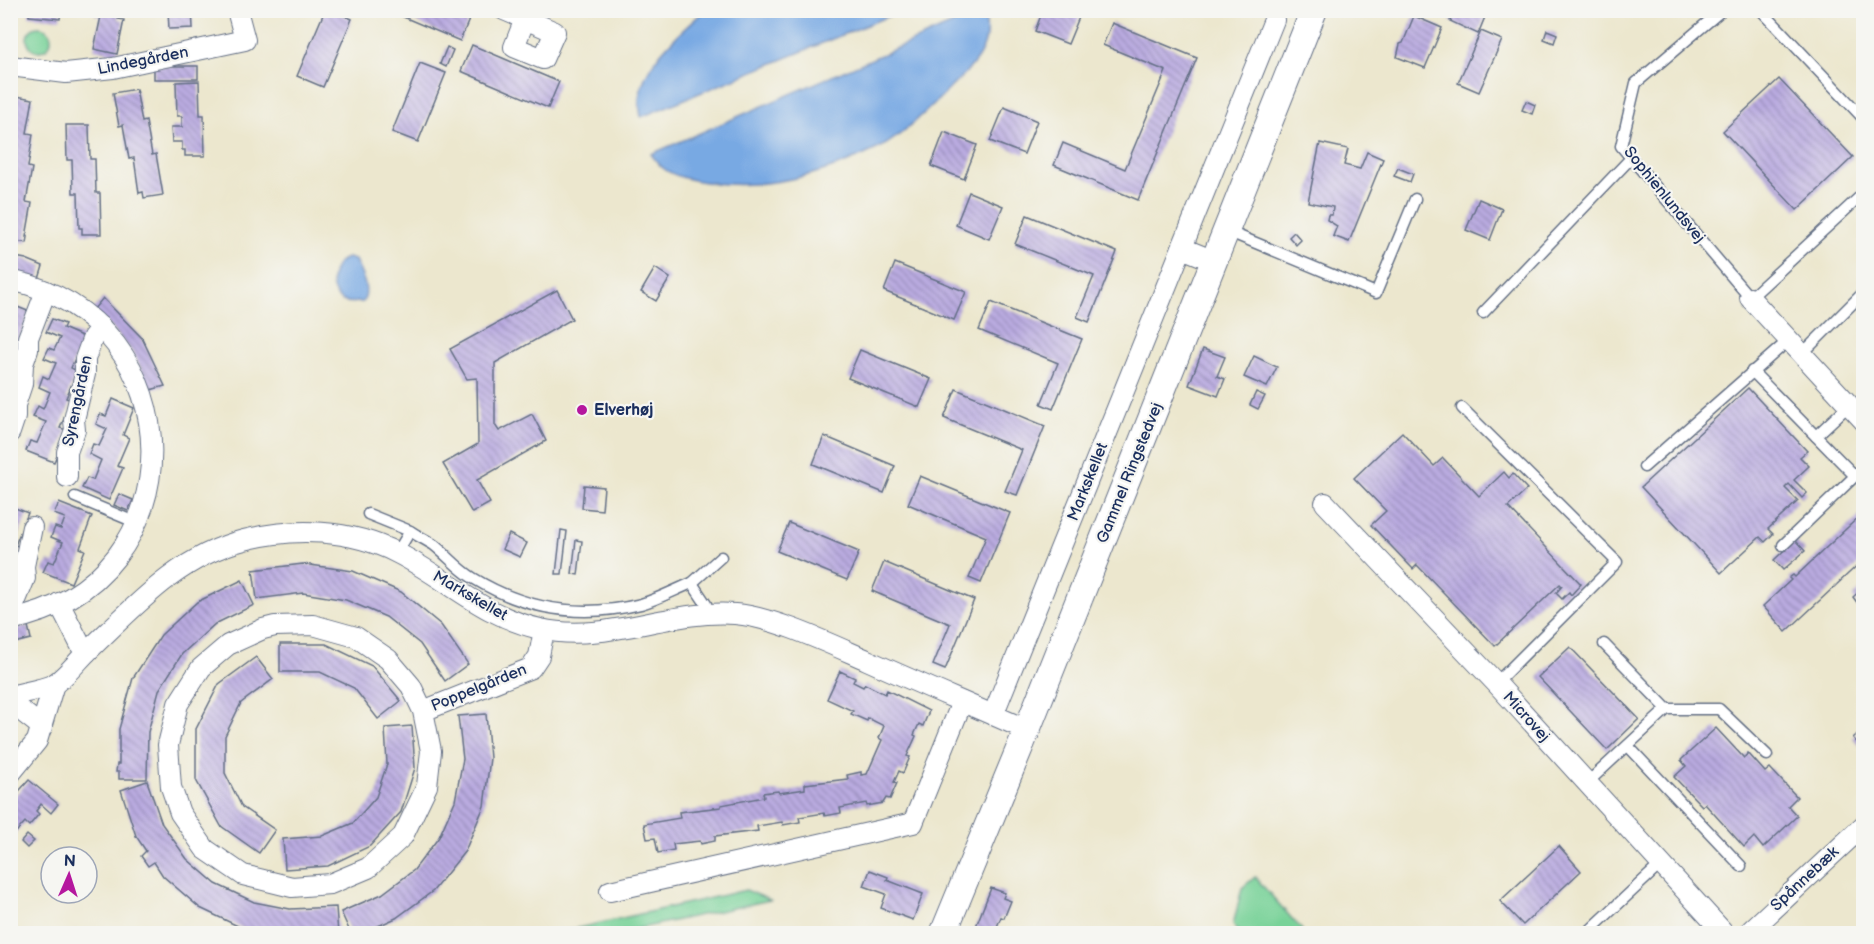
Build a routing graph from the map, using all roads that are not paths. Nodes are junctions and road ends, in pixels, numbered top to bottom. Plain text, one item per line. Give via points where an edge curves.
1 (237, 10) edge
2 (504, 10) edge
3 (1314, 10) edge
4 (1722, 10) edge
5 (1761, 10) edge
6 (525, 19) dead end
7 (1274, 20) dead end
8 (10, 66) edge
9 (1863, 119) edge
10 (1631, 158) junction
11 (1863, 193) edge
12 (1415, 199) dead end
13 (1227, 231) junction
14 (1182, 248) junction
15 (1214, 261) junction
16 (10, 280) edge
17 (46, 291) junction
18 (1863, 292) edge
19 (1750, 298) junction
20 (1483, 313) dead end
21 (100, 327) junction
22 (1795, 347) junction
23 (1752, 371) junction
24 (1849, 405) junction
25 (1462, 408) dead end
26 (1863, 421) edge
27 (10, 432) edge
28 (1816, 436) junction
29 (1644, 467) dead end
30 (67, 477) dead end
31 (75, 497) dead end
32 (1325, 503) dead end
33 (368, 514) dead end
34 (137, 523) junction
35 (32, 527) dead end
36 (410, 531) junction
37 (1783, 545) dead end
38 (397, 553) junction
39 (721, 557) dead end
40 (692, 583) junction
41 (59, 603) junction
42 (708, 613) junction
43 (12, 620) edge
44 (544, 630) junction
45 (1604, 644) dead end
46 (87, 652) junction
47 (1496, 683) junction
48 (54, 684) junction
49 (10, 696) edge
50 (10, 702) edge
51 (962, 702) junction
52 (1667, 709) junction
53 (423, 711) junction
54 (993, 715) junction
55 (42, 727) junction
56 (1027, 730) junction
57 (1628, 746) junction
58 (1767, 755) dead end
59 (10, 774) edge
60 (1587, 783) junction
61 (1863, 825) edge
62 (1661, 864) junction
63 (1741, 866) dead end
64 (610, 891) dead end
65 (943, 933) edge
66 (1586, 933) edge
67 (1725, 933) edge
68 (1747, 933) edge

1 - 8 street, Lindegården via 245,40 105,69 66,73
2 - 6 street
3 - 13 street, Gammel Ringstedvej
4 - 10 lane, Sophienlundsvej via 1636,83 1621,146
5 - 9 lane
7 - 14 street, Markskellet
10 - 19 lane, Sophienlundsvej
10 - 20 lane
11 - 19 lane
12 - 13 lane via 1377,293
13 - 15 street, Gammel Ringstedvej
14 - 15 street
14 - 54 street, Markskellet
15 - 56 street, Gammel Ringstedvej
16 - 17 street, Syrengården
17 - 21 street, Syrengården via 75,306
17 - 27 street via 28,338
18 - 22 lane
19 - 22 street, Sophienlundsvej
21 - 30 street, Syrengården via 85,359 75,430 67,452
21 - 34 street, Syrengården via 133,372 150,418 150,480
22 - 23 lane
22 - 24 street, Sophienlundsvej
23 - 28 lane
23 - 29 lane
24 - 26 street, Sophienlundsvej
24 - 28 lane
25 - 47 lane via 1617,562
28 - 37 lane via 1855,476
31 - 34 lane
32 - 47 street, Microvej
33 - 36 lane
34 - 41 street, Syrengården via 110,564 87,586
35 - 43 street, Syrengården via 25,578
36 - 38 lane
36 - 40 lane via 470,576 506,596 536,606 613,608 641,603
38 - 44 street, Markskellet via 479,605
38 - 46 street, Markskellet via 352,537 321,532 276,533 233,543 198,557 168,577
39 - 40 lane
40 - 42 lane
41 - 43 street, Syrengården
41 - 46 street
42 - 44 street, Markskellet via 600,632
42 - 51 street, Markskellet via 763,620
44 - 53 street, Poppelgården via 539,656 531,668
45 - 52 lane
46 - 48 street, Markskellet
47 - 60 street, Microvej
48 - 49 street
48 - 55 street
50 - 55 street
51 - 54 street, Markskellet
51 - 64 street via 913,823
52 - 57 lane
52 - 58 lane via 1719,709
53 - 53 street, Poppelgården via 411,686 388,659 356,637 313,625 263,628 228,645 201,668 178,704 168,745 171,787 180,813 206,849 243,875 292,887 330,884 368,868 403,836 427,786 431,751
54 - 56 street, Markskellet
55 - 59 street via 37,741
56 - 65 street, Gammel Ringstedvej
57 - 60 lane
57 - 63 lane
60 - 62 street, Microvej
61 - 68 street, Spånnebæk
62 - 66 lane
62 - 67 street, Microvej

